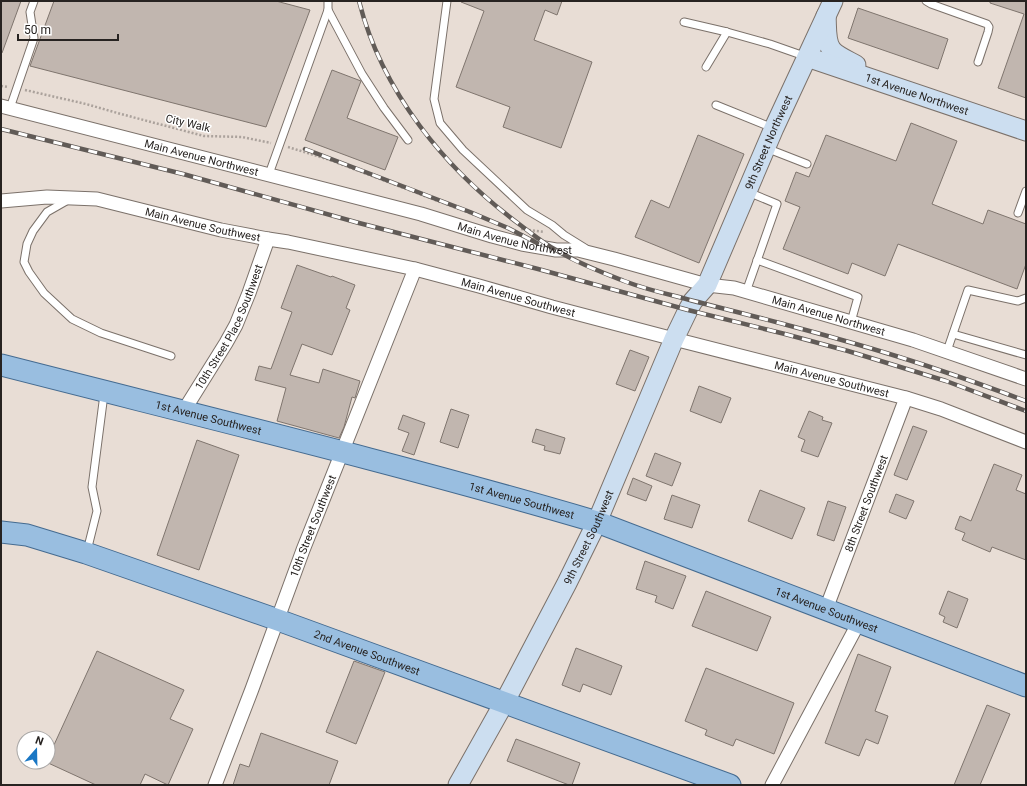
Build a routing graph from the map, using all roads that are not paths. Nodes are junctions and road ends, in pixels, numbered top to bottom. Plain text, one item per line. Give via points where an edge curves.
1 (34, 1) edge
2 (328, 1) edge
3 (447, 1) edge
4 (926, 1) edge
5 (830, 8) edge
6 (328, 10) junction
7 (684, 22) dead end
8 (726, 32) junction
9 (807, 57) junction
10 (978, 62) dead end
11 (706, 67) dead end
12 (888, 84) junction
13 (716, 105) dead end
14 (5, 107) edge
15 (774, 128) junction
16 (1026, 131) edge
17 (408, 140) dead end
18 (766, 148) junction
19 (808, 164) dead end
20 (269, 174) junction
21 (747, 191) junction
22 (1026, 191) edge
23 (72, 198) junction
24 (1, 201) edge
25 (1018, 213) dead end
26 (268, 239) junction
27 (595, 255) junction
28 (757, 260) junction
29 (415, 269) junction
30 (707, 286) junction
31 (746, 292) junction
32 (1026, 298) edge
33 (851, 322) junction
34 (953, 334) junction
35 (674, 339) junction
36 (947, 352) junction
37 (1026, 355) edge
38 (171, 356) dead end
39 (1, 365) edge
40 (1026, 378) edge
41 (106, 392) junction
42 (906, 398) junction
43 (183, 412) junction
44 (1026, 442) edge
45 (342, 452) junction
46 (597, 522) junction
47 (1, 532) edge
48 (86, 553) junction
49 (826, 609) junction
50 (278, 620) junction
51 (859, 622) junction
52 (1026, 686) edge
53 (504, 703) junction
54 (215, 785) edge
55 (458, 785) edge
56 (730, 785) edge
57 (772, 785) edge

1 - 14 lane via 30,12 34,38 16,88
2 - 6 lane
3 - 27 lane via 434,99 440,123 463,150 527,210
4 - 10 lane via 987,24 988,32
5 - 9 street, 9th Street Northwest
5 - 12 street via 827,35 832,50
6 - 17 lane via 362,74
6 - 20 lane
7 - 8 lane
8 - 9 lane
8 - 11 lane
9 - 12 street, 1st Avenue Northwest
9 - 15 street, 9th Street Northwest
12 - 16 street, 1st Avenue Northwest
13 - 15 lane
14 - 20 street, Main Avenue Northwest
15 - 18 street, 9th Street Northwest
18 - 19 lane
18 - 21 street, 9th Street Northwest
20 - 27 street, Main Avenue Northwest via 522,244 556,250 578,250
21 - 28 lane via 777,204
21 - 30 street, 9th Street Northwest
22 - 25 lane
23 - 24 street, Main Avenue Southwest via 48,197
23 - 26 street, Main Avenue Southwest via 97,199
23 - 38 lane via 47,212 34,230 26,244 24,262 29,272 44,293 72,319 100,333
26 - 29 street, Main Avenue Southwest
26 - 43 street, 10th Street Place Southwest via 236,324
27 - 30 street, Main Avenue Northwest
28 - 31 lane
28 - 33 lane via 858,297
29 - 35 street, Main Avenue Southwest
29 - 45 street, 10th Street Southwest
30 - 31 street, Main Avenue Northwest via 734,288
30 - 35 street, 9th Street Southwest via 693,301
31 - 33 street, Main Avenue Northwest
32 - 34 lane via 1018,301 968,290
33 - 36 street, Main Avenue Northwest
34 - 36 lane
34 - 37 lane
35 - 42 street, Main Avenue Southwest
35 - 46 street, 9th Street Southwest
36 - 40 street, Main Avenue Northwest
39 - 41 main road, 1st Avenue Southwest
41 - 43 main road, 1st Avenue Southwest
41 - 48 lane via 92,488 97,511
42 - 44 street, Main Avenue Southwest via 941,408
42 - 49 street, 8th Street Southwest
43 - 45 main road, 1st Avenue Southwest
45 - 46 main road, 1st Avenue Southwest
45 - 50 street, 10th Street Southwest
46 - 49 main road, 1st Avenue Southwest
46 - 53 street, 9th Street Southwest
47 - 48 main road, 2nd Avenue Southwest via 27,535
48 - 50 main road, 2nd Avenue Southwest
49 - 51 main road, 1st Avenue Southwest
50 - 53 main road, 2nd Avenue Southwest
50 - 54 street, 10th Street Southwest
51 - 52 main road, 1st Avenue Southwest
51 - 57 street
53 - 55 street, 9th Street Southwest
53 - 56 main road, 2nd Avenue Southwest

